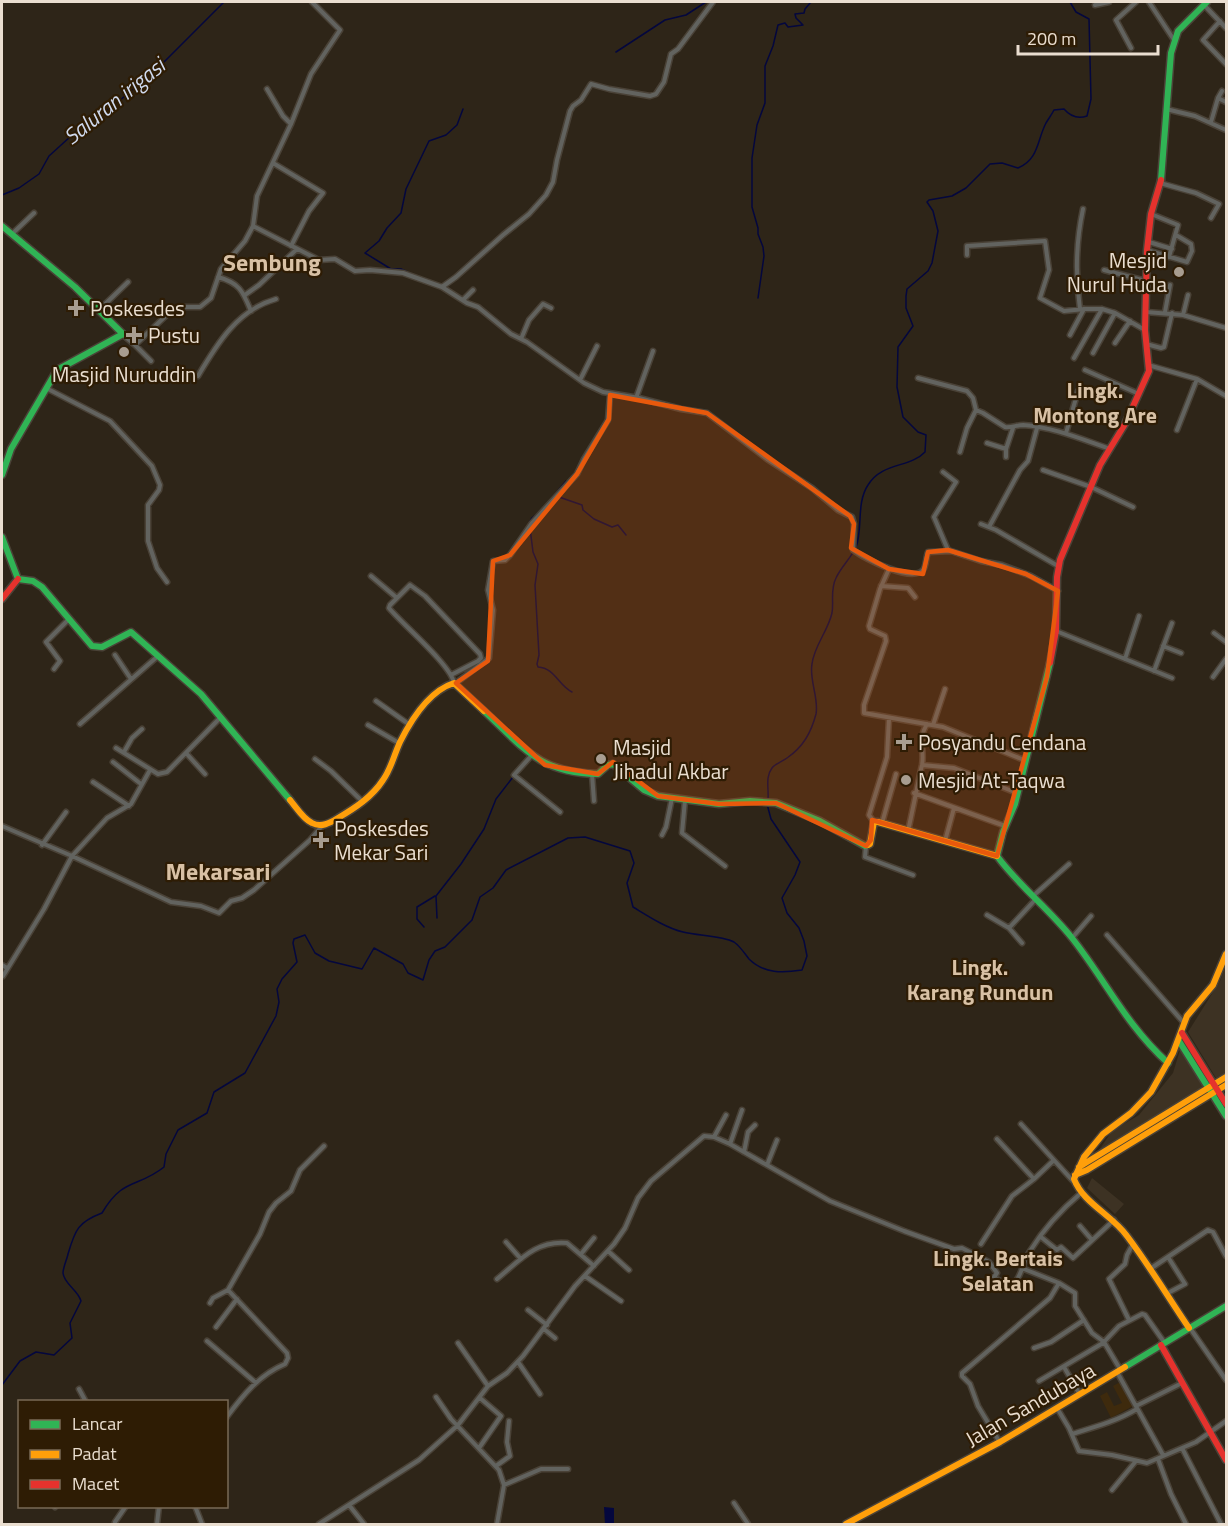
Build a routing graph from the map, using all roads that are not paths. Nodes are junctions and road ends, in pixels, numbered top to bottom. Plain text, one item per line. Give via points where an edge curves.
1 (312, 2) edge
2 (712, 2) edge
3 (1109, 2) edge
4 (1136, 2) edge
5 (1149, 2) edge
6 (1205, 3) edge
7 (1095, 5) dead end
8 (1220, 21) junction
9 (1227, 28) edge
10 (1174, 40) junction
11 (1131, 48) dead end
12 (1227, 64) edge
13 (267, 90) dead end
14 (1222, 91) dead end
15 (1218, 98) junction
16 (1227, 102) edge
17 (1166, 108) junction
18 (1211, 122) junction
19 (291, 124) junction
20 (1227, 130) edge
21 (273, 163) junction
22 (1160, 183) junction
23 (1220, 204) junction
24 (1227, 207) edge
25 (1083, 209) dead end
26 (34, 213) dead end
27 (1151, 214) junction
28 (1211, 218) dead end
29 (2, 226) edge
30 (253, 226) junction
31 (12, 234) junction
32 (1176, 235) junction
33 (1149, 242) junction
34 (291, 246) junction
35 (297, 249) junction
36 (1172, 249) junction
37 (1147, 250) junction
38 (967, 255) dead end
39 (1169, 257) junction
40 (1104, 270) dead end
41 (218, 277) junction
42 (1146, 281) junction
43 (128, 282) dead end
44 (1170, 285) dead end
45 (441, 287) junction
46 (473, 290) dead end
47 (245, 295) junction
48 (1188, 295) dead end
49 (276, 299) dead end
50 (463, 300) junction
51 (550, 308) dead end
52 (100, 309) junction
53 (1082, 309) junction
54 (1102, 309) junction
55 (251, 311) junction
56 (1145, 312) junction
57 (1165, 312) junction
58 (1115, 313) junction
59 (1172, 314) junction
60 (1183, 315) junction
61 (1130, 321) junction
62 (1227, 328) edge
63 (1145, 330) junction
64 (122, 334) junction
65 (1070, 335) dead end
66 (521, 339) junction
67 (1115, 344) dead end
68 (1145, 344) junction
69 (135, 345) junction
70 (597, 346) dead end
71 (653, 351) dead end
72 (1093, 353) dead end
73 (1074, 358) dead end
74 (151, 361) dead end
75 (1148, 365) junction
76 (1085, 370) dead end
77 (198, 376) dead end
78 (918, 378) dead end
79 (1197, 379) junction
80 (580, 380) junction
81 (45, 388) junction
82 (1078, 391) dead end
83 (1139, 394) junction
84 (610, 395) junction
85 (1227, 396) edge
86 (636, 398) junction
87 (976, 410) junction
88 (1013, 427) junction
89 (1037, 428) junction
90 (1178, 430) dead end
91 (1066, 433) junction
92 (987, 443) dead end
93 (1006, 449) junction
94 (1110, 449) junction
95 (960, 452) dead end
96 (1006, 457) dead end
97 (1043, 470) dead end
98 (943, 472) dead end
99 (2, 475) edge
100 (1091, 487) junction
101 (1133, 507) dead end
102 (981, 524) dead end
103 (989, 527) junction
104 (2, 537) edge
105 (948, 550) junction
106 (1058, 566) junction
107 (889, 569) junction
108 (371, 576) dead end
109 (18, 579) junction
110 (167, 582) dead end
111 (881, 586) junction
112 (1058, 591) junction
113 (915, 597) dead end
114 (397, 598) junction
115 (2, 599) edge
116 (1139, 616) dead end
117 (69, 619) junction
118 (1173, 623) dead end
119 (1056, 631) junction
120 (1214, 633) dead end
121 (1227, 642) edge
122 (1163, 646) junction
123 (1181, 653) dead end
124 (114, 655) dead end
125 (158, 656) junction
126 (1125, 659) junction
127 (1227, 659) edge
128 (54, 669) dead end
129 (1154, 671) junction
130 (451, 675) junction
131 (1213, 677) dead end
132 (1172, 678) dead end
133 (131, 679) junction
134 (455, 683) junction
135 (945, 689) dead end
136 (376, 701) dead end
137 (220, 718) junction
138 (889, 718) junction
139 (80, 724) dead end
140 (927, 724) junction
141 (368, 725) dead end
142 (410, 725) junction
143 (933, 725) junction
144 (142, 729) dead end
145 (399, 743) junction
146 (116, 748) dead end
147 (124, 752) junction
148 (186, 753) junction
149 (532, 755) junction
150 (315, 759) dead end
151 (1024, 760) junction
152 (113, 762) dead end
153 (922, 765) junction
154 (150, 770) junction
155 (206, 774) dead end
156 (591, 774) junction
157 (896, 774) dead end
158 (93, 782) dead end
159 (141, 784) junction
160 (1017, 792) junction
161 (915, 794) junction
162 (672, 798) junction
163 (685, 800) junction
164 (594, 801) dead end
165 (363, 802) junction
166 (129, 806) junction
167 (954, 808) junction
168 (66, 812) dead end
169 (560, 812) dead end
170 (874, 822) junction
171 (882, 823) junction
172 (2, 826) edge
173 (322, 826) junction
174 (1005, 826) junction
175 (908, 831) junction
176 (662, 835) dead end
177 (945, 841) junction
178 (42, 845) junction
179 (866, 846) junction
180 (72, 856) junction
181 (997, 856) junction
182 (1069, 864) dead end
183 (725, 866) dead end
184 (912, 875) dead end
185 (1034, 898) junction
186 (987, 915) dead end
187 (1091, 916) dead end
188 (1009, 928) junction
189 (1107, 935) dead end
190 (1072, 938) junction
191 (1022, 942) dead end
192 (1227, 954) edge
193 (2, 965) edge
194 (7, 968) junction
195 (3, 976) dead end
196 (1184, 1023) junction
197 (1182, 1033) junction
198 (1179, 1041) junction
199 (1168, 1063) junction
200 (1227, 1077) edge
201 (1227, 1085) edge
202 (1214, 1089) junction
203 (1227, 1104) edge
204 (742, 1110) dead end
205 (726, 1115) dead end
206 (1227, 1116) edge
207 (1021, 1124) dead end
208 (755, 1125) dead end
209 (714, 1137) junction
210 (997, 1138) dead end
211 (777, 1140) dead end
212 (730, 1144) junction
213 (324, 1146) dead end
214 (744, 1152) junction
215 (1053, 1161) junction
216 (767, 1165) junction
217 (1075, 1175) junction
218 (1034, 1179) junction
219 (1081, 1193) junction
220 (1114, 1220) junction
221 (1080, 1226) dead end
222 (1041, 1236) junction
223 (594, 1238) dead end
224 (1092, 1240) junction
225 (506, 1242) dead end
226 (981, 1244) dead end
227 (1133, 1244) junction
228 (608, 1251) junction
229 (581, 1254) junction
230 (1227, 1256) edge
231 (1168, 1257) junction
232 (521, 1259) junction
233 (594, 1266) junction
234 (1024, 1269) junction
235 (1150, 1269) junction
236 (628, 1270) dead end
237 (585, 1276) junction
238 (497, 1279) dead end
239 (1059, 1283) junction
240 (228, 1290) junction
241 (1166, 1294) junction
242 (237, 1299) junction
243 (621, 1300) dead end
244 (210, 1303) dead end
245 (1225, 1309) edge
246 (528, 1310) dead end
247 (1084, 1320) junction
248 (1129, 1320) junction
249 (546, 1327) junction
250 (216, 1328) dead end
251 (1190, 1328) junction
252 (555, 1338) dead end
253 (207, 1341) dead end
254 (1104, 1342) junction
255 (458, 1343) dead end
256 (1162, 1344) junction
257 (1034, 1348) dead end
258 (518, 1362) junction
259 (1064, 1367) junction
260 (1118, 1370) junction
261 (1227, 1380) edge
262 (1040, 1381) dead end
263 (256, 1383) junction
264 (1182, 1383) junction
265 (488, 1386) junction
266 (79, 1389) dead end
267 (540, 1394) dead end
268 (1080, 1394) junction
269 (436, 1397) dead end
270 (480, 1398) junction
271 (85, 1400) edge
272 (1057, 1407) junction
273 (1136, 1408) junction
274 (228, 1416) edge
275 (509, 1421) dead end
276 (1227, 1421) edge
277 (458, 1425) junction
278 (1211, 1433) junction
279 (1072, 1434) junction
280 (1000, 1442) junction
281 (479, 1448) junction
282 (1182, 1448) junction
283 (1163, 1455) junction
284 (1158, 1459) junction
285 (1227, 1460) edge
286 (1137, 1461) junction
287 (496, 1466) junction
288 (568, 1468) dead end
289 (504, 1485) junction
290 (1112, 1490) dead end
291 (734, 1503) dead end
292 (349, 1504) junction
293 (125, 1508) edge
294 (159, 1508) edge
295 (196, 1508) edge
296 (116, 1522) dead end
297 (327, 1523) edge
298 (157, 1524) edge
299 (202, 1524) edge
300 (319, 1524) edge
301 (364, 1524) edge
302 (497, 1524) edge
303 (748, 1524) edge
304 (846, 1524) edge
305 (1186, 1524) edge
306 (1221, 1524) edge

1 - 19 street via 340,30 311,74
2 - 45 street via 678,49 670,54 664,82 656,94 609,89 593,83 588,87 570,111 553,182 546,195 529,214
3 - 7 street
4 - 11 street via 1116,21
5 - 10 street
6 - 8 street
6 - 10 main road
8 - 9 street
8 - 12 street via 1203,40
10 - 17 main road
13 - 19 street
14 - 15 street
15 - 16 street
15 - 18 street
17 - 18 street
17 - 22 main road
18 - 20 street
19 - 21 street
21 - 30 street via 257,196
21 - 34 street via 323,193
22 - 23 street
22 - 27 main road
23 - 24 street
23 - 28 street
25 - 53 street via 1077,244 1077,285
26 - 31 street
27 - 32 street via 1177,223
27 - 33 main road
29 - 31 main road
30 - 34 street
30 - 41 street
31 - 52 main road
32 - 36 street
32 - 39 street via 1190,243 1192,253 1186,262
33 - 36 street
33 - 37 main road
34 - 35 street
35 - 45 street via 319,260 335,259 352,270 403,273
35 - 47 street
36 - 39 street
37 - 39 street
37 - 42 main road
38 - 53 street via 967,246 1045,241 1049,270 1040,297 1064,311
40 - 42 street
41 - 47 street via 233,282
41 - 69 street via 206,304 172,310
42 - 56 main road
43 - 52 street
44 - 57 street
45 - 50 street
46 - 50 street
47 - 55 street
48 - 60 street
49 - 55 street
50 - 66 street
51 - 66 street via 543,304 529,320
52 - 64 main road
53 - 54 street
53 - 65 street
54 - 58 street
54 - 73 street
55 - 77 street via 227,332
56 - 57 street
56 - 63 main road
57 - 59 street
58 - 61 street
58 - 72 street
59 - 60 street
59 - 68 street via 1164,347
60 - 62 street
61 - 63 street
61 - 67 street
63 - 68 main road
64 - 69 street
64 - 81 main road via 60,367
66 - 80 street
68 - 75 main road
69 - 74 street
70 - 80 street
71 - 86 street
75 - 79 street
75 - 83 main road
76 - 83 street
78 - 87 street via 967,391
79 - 85 street
79 - 90 street
80 - 84 street
81 - 99 main road via 11,449
81 - 110 street via 110,421 152,466 160,485 148,505 148,541 157,568
82 - 91 street
83 - 94 main road
84 - 86 street
84 - 134 street via 608,420 577,474 532,523 508,557 493,561 488,590 494,610 489,658
86 - 107 street via 705,412 852,517 853,550
87 - 88 street via 1003,427
87 - 95 street
88 - 89 street
88 - 93 street
89 - 91 street
89 - 103 street via 1028,461
91 - 94 street
92 - 93 street
93 - 96 street
94 - 100 main road
97 - 100 street
98 - 105 street via 956,482 934,517
100 - 101 street
100 - 106 main road
102 - 103 street
103 - 106 street
104 - 109 main road
105 - 107 street via 928,552 921,572
105 - 112 street via 1026,574
106 - 112 main road
107 - 111 street
108 - 114 street
109 - 115 main road
109 - 117 main road via 37,583
111 - 113 street via 908,588
111 - 138 street via 869,626 885,636 886,642 863,708 866,713
112 - 119 main road
114 - 130 street via 389,609
114 - 130 street via 411,585 480,654 478,661
116 - 126 street
117 - 125 main road via 97,648 129,632
117 - 128 street via 46,642 60,661
118 - 122 street
119 - 126 street
119 - 151 main road
120 - 121 street
122 - 123 street
122 - 129 street
124 - 133 street
125 - 133 street
125 - 137 main road via 188,680
126 - 129 street
127 - 131 street
129 - 132 street
130 - 134 street
133 - 139 street
134 - 142 main road via 438,690
134 - 149 main road
135 - 143 street
136 - 142 street
137 - 148 street
137 - 173 main road via 309,822
138 - 140 street
138 - 170 street via 888,754 869,815
140 - 143 street
140 - 153 street via 921,738
141 - 145 street
142 - 145 main road
143 - 151 street
144 - 147 street
145 - 165 main road via 380,785
146 - 147 street
147 - 154 street
148 - 154 street via 167,772 158,774
148 - 155 street
149 - 156 main road via 552,767
149 - 169 street via 515,776
150 - 165 street
151 - 160 main road
152 - 159 street
153 - 160 street via 954,768
153 - 161 street
154 - 159 street
156 - 162 main road via 615,764 644,790
156 - 164 street
157 - 171 street
158 - 166 street
159 - 166 street
160 - 174 main road
161 - 167 street
161 - 175 street
162 - 163 main road
162 - 176 street
163 - 179 main road via 776,803
163 - 183 street via 682,833
165 - 173 main road
166 - 180 street via 107,818
167 - 174 street
167 - 177 street
168 - 178 street
170 - 171 main road
170 - 179 main road via 872,840
171 - 175 main road
172 - 178 street
173 - 180 street via 254,890 231,901 219,913 171,902
174 - 181 main road
175 - 177 main road
177 - 181 main road
178 - 180 street
179 - 184 street via 865,858
180 - 194 street
181 - 185 main road
182 - 185 street
185 - 188 street
185 - 190 main road
186 - 188 street
187 - 190 street
188 - 191 street
189 - 196 street
190 - 199 main road via 1123,1014
192 - 196 main road via 1213,985
193 - 194 street
194 - 195 street
196 - 197 main road
197 - 198 main road
197 - 202 main road
198 - 199 main road
198 - 202 main road
199 - 217 main road via 1146,1098 1103,1134 1084,1156
200 - 202 main road
201 - 202 main road
202 - 203 main road
202 - 206 main road
202 - 217 main road
204 - 212 street
205 - 209 street
207 - 215 street
208 - 214 street via 748,1132
209 - 212 street
209 - 228 street via 702,1138 651,1181
210 - 218 street
211 - 216 street
212 - 214 street
213 - 240 street via 300,1170 291,1191 269,1212
214 - 216 street
215 - 217 street
215 - 218 street
216 - 234 street via 830,1201 972,1253 989,1262 997,1273 994,1277 1010,1287
217 - 219 main road via 1075,1187
218 - 226 street via 1012,1196
219 - 220 main road
219 - 222 street
220 - 224 street
220 - 227 main road
221 - 224 street
222 - 224 street via 1056,1250 1061,1247 1073,1257
222 - 234 street via 1029,1252
223 - 229 street
225 - 232 street
227 - 235 main road
227 - 248 street via 1125,1264 1109,1279
228 - 233 street
228 - 236 street
229 - 232 street via 559,1242 543,1244
229 - 233 street
230 - 231 street via 1208,1230
231 - 235 street
231 - 241 street via 1185,1284
232 - 238 street
233 - 237 street
234 - 239 street
235 - 241 main road
237 - 243 street
237 - 249 street
239 - 247 street via 1075,1293 1075,1305
239 - 280 street via 1050,1298 962,1372
240 - 242 street
240 - 244 street
241 - 251 main road
242 - 250 street
242 - 263 street via 288,1355 285,1364 270,1370
245 - 251 main road, Jalan Sandubaya
246 - 249 street
247 - 254 street
247 - 257 street via 1051,1342
248 - 254 street
248 - 256 street via 1145,1315
249 - 252 street
249 - 258 street
251 - 256 main road, Jalan Sandubaya
251 - 261 street
253 - 263 street
254 - 259 street
254 - 260 street
255 - 265 street
256 - 260 main road, Jalan Sandubaya
256 - 264 main road
258 - 265 street
258 - 267 street
259 - 262 street
259 - 268 street
260 - 268 main road, Jalan Sandubaya
260 - 273 street
263 - 274 street
264 - 273 street
264 - 278 main road
265 - 270 street
266 - 271 street
268 - 272 main road, Jalan Sandubaya
269 - 277 street
270 - 277 street
270 - 281 street via 501,1416
272 - 279 street
272 - 280 main road, Jalan Sandubaya
273 - 279 street via 1115,1421
273 - 283 street
275 - 287 street via 510,1456
276 - 278 street
277 - 281 street
277 - 292 street via 419,1460
278 - 282 street
278 - 285 main road
279 - 286 street via 1081,1452
280 - 304 main road, Jalan Sandubaya
281 - 287 street
282 - 283 street
282 - 306 street
283 - 284 street
284 - 286 street
284 - 305 street
286 - 290 street
287 - 289 street
288 - 289 street via 541,1469
289 - 302 street
291 - 303 street
292 - 297 street
292 - 301 street
293 - 296 street
294 - 298 street
295 - 299 street
297 - 300 street

